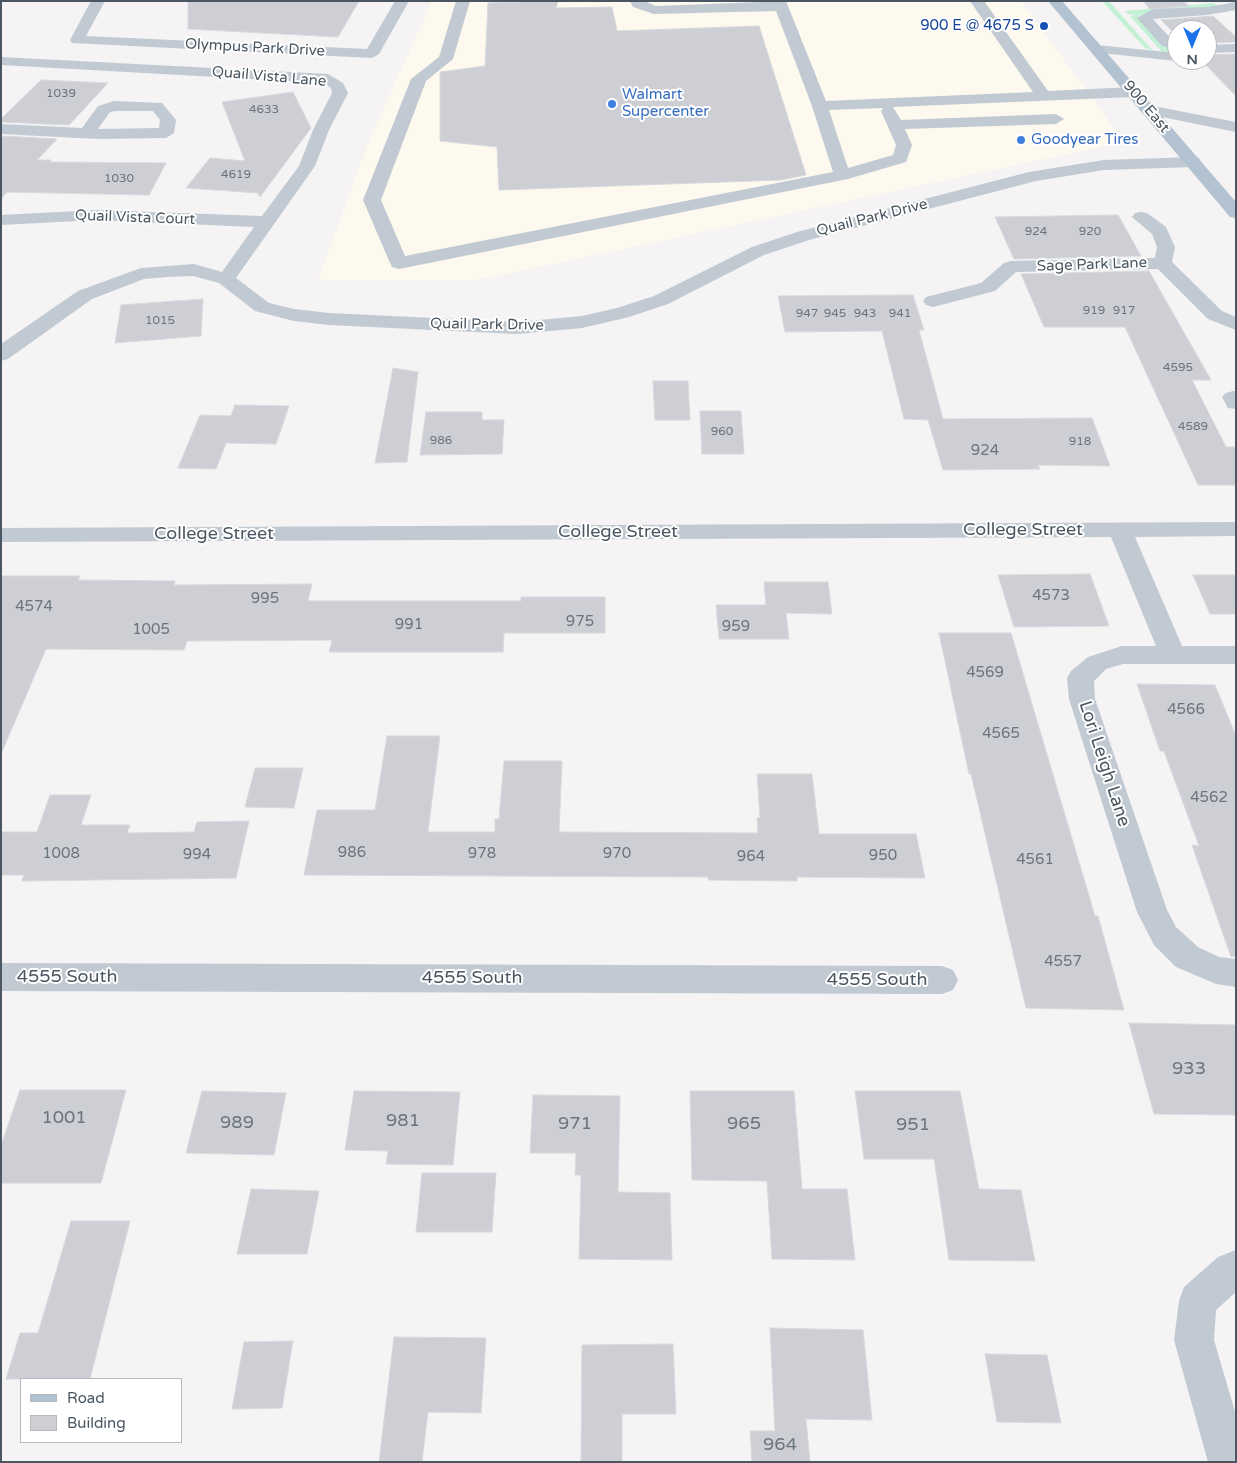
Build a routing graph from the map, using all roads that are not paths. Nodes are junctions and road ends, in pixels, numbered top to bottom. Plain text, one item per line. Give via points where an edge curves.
1 (98, 1) edge
2 (402, 1) edge
3 (464, 1) edge
4 (637, 1) edge
5 (977, 1) edge
6 (1056, 1) edge
7 (780, 4) edge
8 (1233, 5) edge
9 (1167, 43) edge
10 (1096, 48) junction
11 (1236, 48) edge
12 (1217, 49) edge
13 (1167, 58) edge
14 (1217, 58) edge
15 (1236, 58) edge
16 (1167, 61) edge
17 (1, 62) edge
18 (1115, 70) junction
19 (1132, 92) junction
20 (1044, 96) junction
21 (885, 103) junction
22 (820, 106) junction
23 (1148, 110) junction
24 (1056, 119) dead end
25 (895, 125) junction
26 (1236, 127) edge
27 (1, 129) edge
28 (87, 134) dead end
29 (1192, 162) junction
30 (842, 175) junction
31 (1236, 213) edge
32 (1141, 217) dead end
33 (1, 220) edge
34 (268, 222) junction
35 (1163, 263) junction
36 (226, 279) junction
37 (933, 301) dead end
38 (1236, 324) edge
39 (1, 355) edge
40 (1120, 529) junction
41 (1236, 529) edge
42 (1, 535) edge
43 (1236, 655) edge
44 (1173, 656) junction
45 (1236, 973) edge
46 (1, 977) edge
47 (942, 980) dead end
48 (1236, 1269) edge
49 (1229, 1462) edge

1 - 2 street, Olympus Park Drive via 77,40 372,54
3 - 30 street via 446,59 419,79 372,200 399,263
4 - 7 street via 654,10
5 - 20 street
6 - 10 main road, 900 East
7 - 22 street
8 - 9 street via 1207,11 1153,13 1144,18
10 - 13 street
10 - 18 main road, 900 East
11 - 12 street
14 - 15 street
16 - 18 street
17 - 34 street, Quail Vista Lane via 328,79 338,86 340,93 306,166
18 - 19 main road, 900 East
19 - 20 street
19 - 23 main road, 900 East
20 - 21 street
21 - 22 street
21 - 25 street
22 - 30 street
23 - 26 street
23 - 29 main road, 900 East
24 - 25 street
25 - 30 street via 904,145 900,158
27 - 28 street
29 - 31 main road, 900 East
29 - 36 street, Quail Park Drive via 1104,165 1036,176 980,190 803,236 758,251 661,300 622,313 553,326 517,328 294,315 262,306
32 - 35 street via 1160,231 1166,247
33 - 34 street, Quail Vista Court via 96,215
34 - 36 street, Quail Vista Lane
35 - 37 street, Sage Park Lane via 1011,267 988,287
35 - 38 street, Sage Park Lane via 1216,315
36 - 39 street, Quail Park Drive via 185,270 141,274 117,281 85,295
40 - 41 street, College Street
40 - 42 street, College Street
40 - 44 street
43 - 44 street
44 - 45 street, Lori Leigh Lane via 1122,656 1097,663 1080,678 1082,699 1152,912 1165,936 1187,957 1216,970
46 - 47 street, 4555 South
48 - 49 street via 1198,1301 1194,1340

